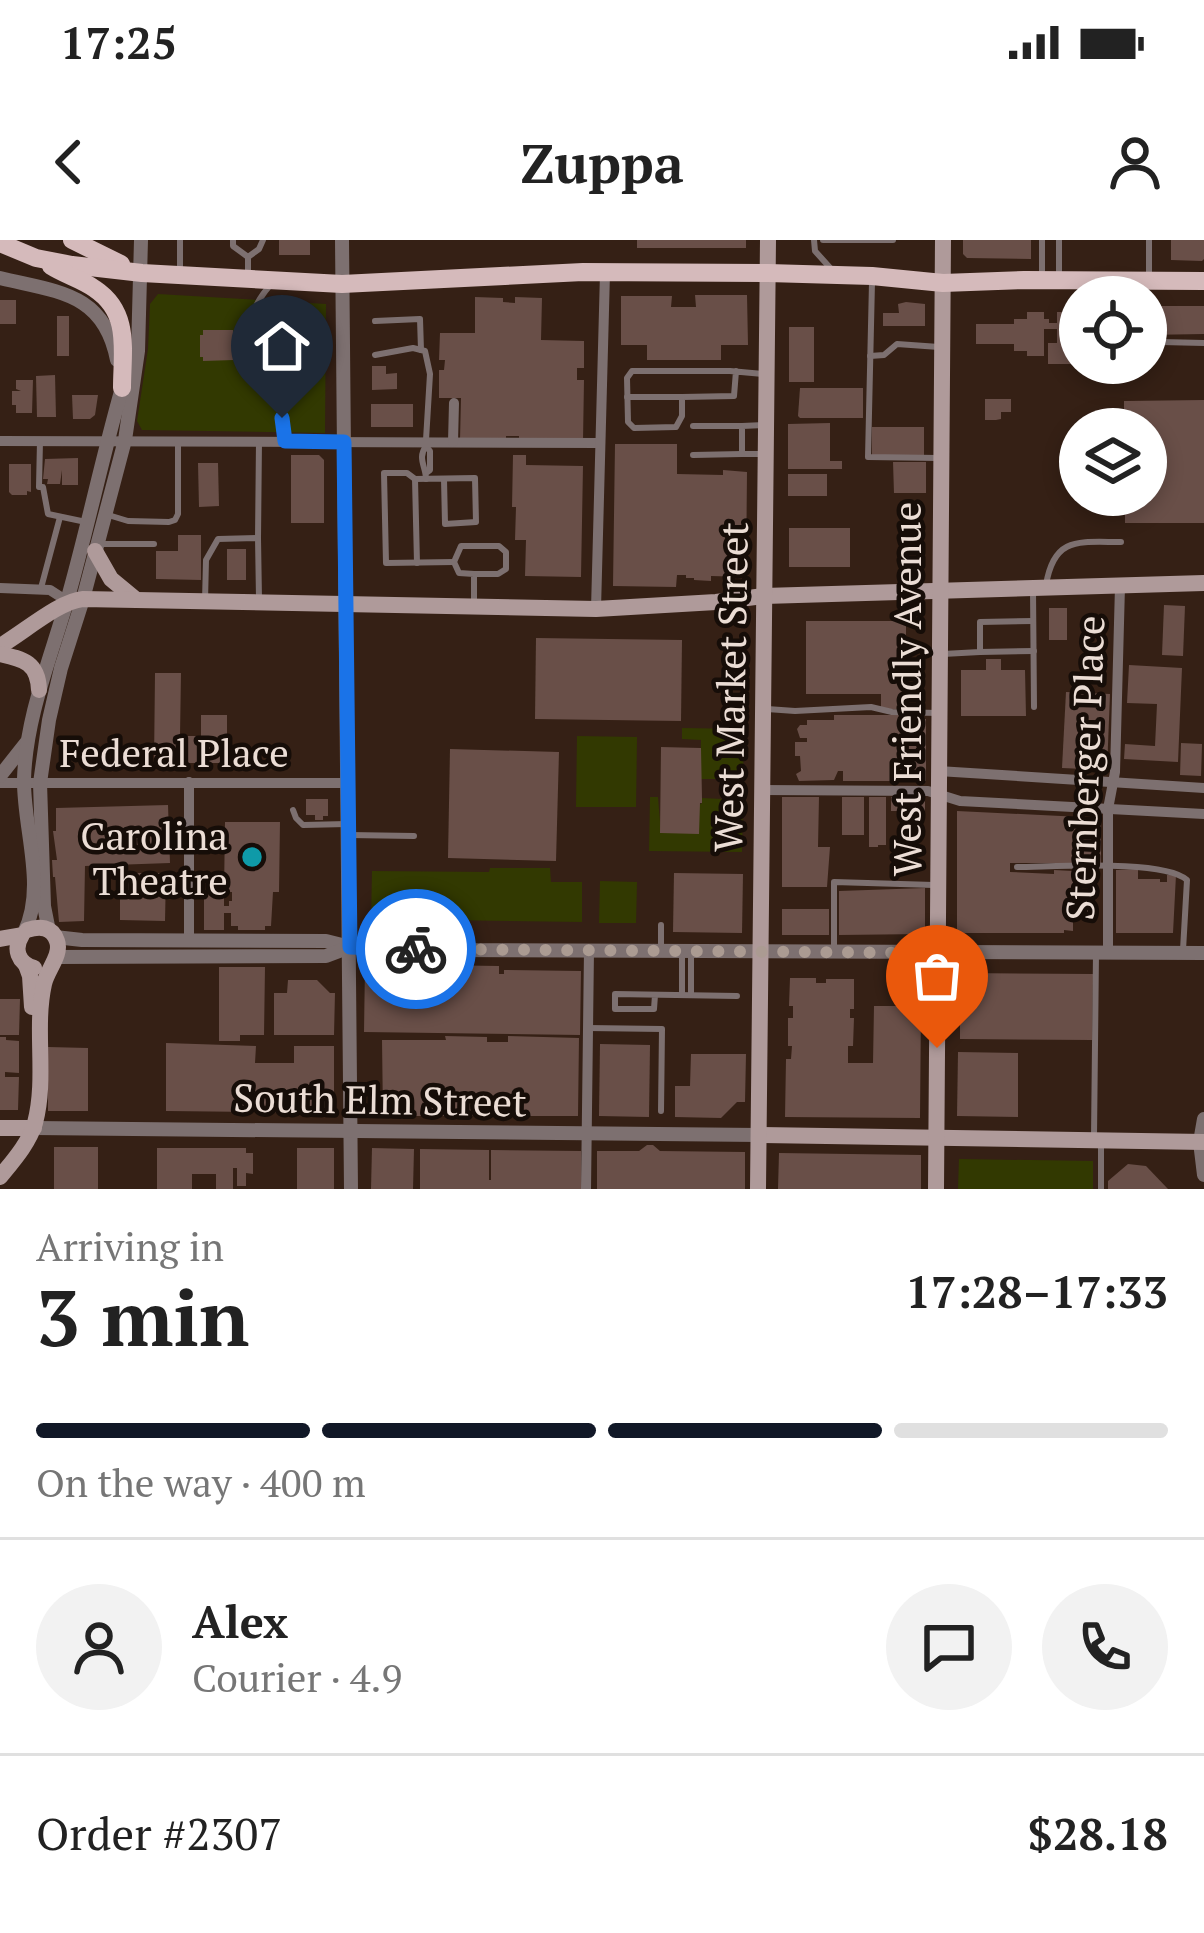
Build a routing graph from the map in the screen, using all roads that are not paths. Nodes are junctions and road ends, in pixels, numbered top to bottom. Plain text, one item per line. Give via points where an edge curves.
1 (72, 240) edge
2 (141, 240) edge
3 (180, 240) edge
4 (233, 240) edge
5 (263, 240) edge
6 (342, 240) edge
7 (768, 240) edge
8 (819, 240) edge
9 (893, 240) edge
10 (943, 240) edge
11 (1042, 240) edge
12 (1059, 240) edge
13 (1149, 240) edge
14 (0, 243) edge
15 (248, 257) junction
16 (36, 258) junction
17 (142, 273) junction
18 (605, 273) junction
19 (768, 273) junction
20 (180, 275) junction
21 (836, 275) junction
22 (872, 276) junction
23 (1149, 276) edge
24 (0, 278) edge
25 (248, 279) junction
26 (274, 280) junction
27 (1051, 280) junction
28 (1059, 280) edge
29 (1167, 280) edge
30 (1204, 281) edge
31 (943, 283) junction
32 (342, 284) junction
33 (375, 321) dead end
34 (1167, 342) edge
35 (1204, 343) edge
36 (942, 347) junction
37 (421, 350) junction
38 (375, 355) dead end
39 (870, 356) junction
40 (733, 371) junction
41 (767, 374) junction
42 (122, 388) junction
43 (627, 397) junction
44 (682, 398) junction
45 (454, 403) dead end
46 (766, 425) junction
47 (693, 426) dead end
48 (742, 426) junction
49 (0, 440) edge
50 (107, 440) junction
51 (124, 440) junction
52 (40, 441) junction
53 (178, 441) junction
54 (259, 441) junction
55 (285, 441) junction
56 (344, 442) junction
57 (453, 442) junction
58 (600, 442) junction
59 (426, 444) junction
60 (742, 454) junction
61 (766, 454) junction
62 (693, 455) dead end
63 (941, 458) junction
64 (426, 476) junction
65 (415, 479) junction
66 (444, 479) junction
67 (105, 514) junction
68 (60, 517) junction
69 (86, 522) junction
70 (258, 538) junction
71 (1120, 542) dead end
72 (154, 544) dead end
73 (96, 547) junction
74 (454, 562) junction
75 (417, 563) junction
76 (474, 574) junction
77 (1204, 584) edge
78 (1120, 586) junction
79 (0, 588) edge
80 (40, 589) junction
81 (1039, 589) junction
82 (940, 592) junction
83 (764, 596) junction
84 (135, 598) junction
85 (75, 600) junction
86 (205, 601) junction
87 (259, 603) junction
88 (344, 606) junction
89 (474, 608) junction
90 (596, 609) junction
91 (1033, 621) junction
92 (0, 650) edge
93 (1034, 651) junction
94 (980, 652) junction
95 (940, 654) junction
96 (39, 690) junction
97 (1034, 707) dead end
98 (763, 709) junction
99 (939, 712) junction
100 (29, 738) junction
101 (938, 771) junction
102 (0, 779) edge
103 (189, 782) junction
104 (1114, 782) junction
105 (32, 783) junction
106 (348, 783) junction
107 (1204, 788) edge
108 (762, 790) junction
109 (938, 792) junction
110 (1108, 809) junction
111 (293, 810) dead end
112 (1204, 814) edge
113 (349, 830) junction
114 (414, 836) dead end
115 (1017, 867) dead end
116 (1108, 867) junction
117 (938, 885) junction
118 (661, 925) dead end
119 (24, 932) junction
120 (52, 934) junction
121 (0, 939) edge
122 (189, 940) junction
123 (350, 947) junction
124 (589, 950) junction
125 (0, 951) edge
126 (661, 951) junction
127 (686, 951) junction
128 (760, 951) junction
129 (834, 952) junction
130 (937, 953) junction
131 (1102, 953) junction
132 (1183, 953) junction
133 (1204, 953) edge
134 (54, 960) junction
135 (23, 961) junction
136 (655, 995) junction
137 (686, 995) junction
138 (737, 996) dead end
139 (588, 1028) junction
140 (661, 1111) dead end
141 (1204, 1119) edge
142 (0, 1128) edge
143 (28, 1128) junction
144 (350, 1133) junction
145 (586, 1134) junction
146 (758, 1135) junction
147 (937, 1139) junction
148 (1097, 1141) junction
149 (1202, 1142) edge
150 (0, 1173) edge
151 (1204, 1175) edge
152 (351, 1189) edge
153 (586, 1189) edge
154 (758, 1189) edge
155 (936, 1189) edge
156 (1101, 1189) edge

1 - 17 main road
2 - 17 street
3 - 20 lane
4 - 15 lane
5 - 15 lane
6 - 32 street
7 - 19 main road, West Market Street
8 - 9 lane
8 - 21 lane via 815,250
10 - 31 main road, West Friendly Avenue
11 - 27 lane
12 - 27 lane
13 - 23 lane
14 - 16 main road
15 - 25 lane
16 - 17 main road
16 - 42 main road via 112,304 124,332
17 - 20 main road
17 - 51 street
18 - 19 main road
18 - 32 main road
18 - 58 street
19 - 21 main road
19 - 41 main road, West Market Street
20 - 25 main road
21 - 22 main road
22 - 31 main road
22 - 39 lane
24 - 42 street via 64,293 98,313
25 - 26 main road
26 - 32 main road
26 - 55 lane via 256,302 248,333
27 - 28 main road
27 - 31 main road
29 - 30 main road
31 - 36 main road, West Friendly Avenue
32 - 56 street
33 - 37 lane via 420,319
34 - 35 lane
36 - 39 lane via 897,344
36 - 63 main road, West Friendly Avenue
37 - 38 lane
37 - 59 lane via 430,374
39 - 63 lane via 868,458
40 - 41 lane
40 - 43 lane via 632,371
40 - 44 lane via 735,395
41 - 46 main road, West Market Street
42 - 50 street
43 - 44 lane
43 - 44 lane via 628,422 638,428 679,425
45 - 57 street
46 - 48 lane
46 - 61 main road, West Market Street
47 - 48 lane
48 - 60 lane
49 - 52 street
50 - 51 street
50 - 52 street
50 - 69 street
51 - 53 street
51 - 67 street
52 - 68 lane via 39,487 49,514
53 - 54 street
53 - 67 lane via 176,520
54 - 55 street
54 - 70 lane
55 - 56 street
56 - 59 street
56 - 88 street
57 - 58 street
57 - 59 street
58 - 90 street
59 - 64 lane
60 - 61 lane
60 - 62 lane
61 - 83 main road, West Market Street
63 - 82 main road, West Friendly Avenue
64 - 65 lane
64 - 66 lane
65 - 75 lane
65 - 75 lane via 384,473 386,563
66 - 66 lane via 475,478 476,523 445,524
67 - 73 street
68 - 69 lane
68 - 80 lane
69 - 85 street
70 - 86 lane via 218,539 206,560
70 - 87 lane
71 - 81 lane via 1060,550
72 - 73 lane
73 - 84 main road via 111,579
73 - 85 street
74 - 75 lane
74 - 76 lane via 459,573
74 - 76 lane via 461,546 506,552 506,569
76 - 89 lane
77 - 78 main road
78 - 81 main road
78 - 104 street, Sternberger Place
79 - 80 street
80 - 85 street
81 - 82 main road
81 - 91 lane
82 - 83 main road
82 - 95 main road, West Friendly Avenue
83 - 90 main road
83 - 98 main road, West Market Street
84 - 85 main road
84 - 86 main road
85 - 92 main road
85 - 96 street
85 - 105 street
86 - 87 main road
87 - 88 main road
88 - 89 main road
88 - 106 street
89 - 90 main road
91 - 93 lane
91 - 94 lane via 980,622
92 - 96 main road via 36,669
93 - 94 lane
93 - 97 lane
94 - 95 lane
95 - 99 main road, West Friendly Avenue
96 - 100 street
98 - 99 lane
98 - 108 main road, West Market Street
99 - 101 main road, West Friendly Avenue
100 - 102 street
100 - 105 street
101 - 104 street
101 - 109 main road, West Friendly Avenue
102 - 105 street, Federal Place
103 - 105 street, Federal Place
103 - 106 street, Federal Place
103 - 122 street
104 - 107 street
104 - 110 street, Sternberger Place
105 - 119 street via 34,893
105 - 120 street
106 - 113 street
108 - 109 street
108 - 128 main road, West Market Street
109 - 110 street via 960,801
109 - 117 main road, West Friendly Avenue
110 - 112 street
110 - 116 street, Sternberger Place
111 - 113 lane via 303,825
113 - 114 lane
113 - 123 street
115 - 116 lane
116 - 131 street, Sternberger Place
116 - 132 lane via 1152,867 1187,880
117 - 129 lane via 834,882
117 - 130 main road, West Friendly Avenue
118 - 126 lane
119 - 120 main road via 39,927
119 - 121 main road
119 - 135 main road via 17,947
120 - 122 street
120 - 134 main road
122 - 123 street
123 - 124 street
123 - 134 street via 326,956
123 - 144 street
124 - 126 street
124 - 139 street
125 - 135 main road
126 - 127 street
127 - 128 street
127 - 137 lane
128 - 129 street
128 - 146 main road, West Market Street
129 - 130 street
130 - 131 street
130 - 147 main road, West Friendly Avenue
131 - 132 street
131 - 148 lane
132 - 133 street
134 - 135 main road via 42,968
134 - 143 main road via 43,987 38,1104
135 - 143 main road via 32,986
136 - 136 lane via 615,994 615,1009 654,1009
136 - 137 lane
137 - 138 lane
139 - 140 lane via 662,1030
139 - 145 street
141 - 149 street
142 - 143 main road, South Elm Street
143 - 144 street, South Elm Street
143 - 150 main road
144 - 145 street, South Elm Street
144 - 152 street
145 - 146 street, South Elm Street
145 - 153 street
146 - 147 main road
146 - 154 main road, West Market Street
147 - 148 main road
147 - 155 main road, West Friendly Avenue
148 - 149 main road
148 - 156 lane
149 - 151 street

